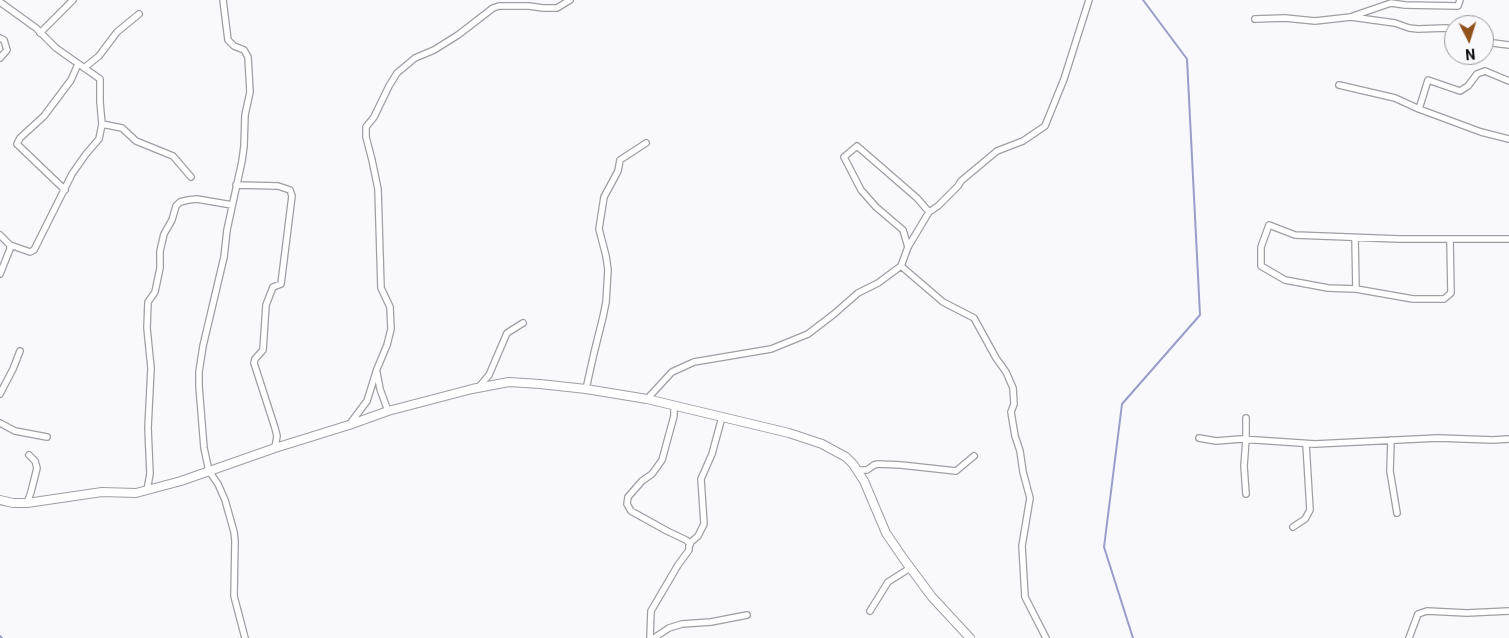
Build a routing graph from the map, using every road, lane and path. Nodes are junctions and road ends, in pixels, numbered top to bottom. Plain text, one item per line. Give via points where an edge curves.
1 (73, 0) edge
2 (223, 0) edge
3 (570, 0) edge
4 (1089, 0) edge
5 (1460, 0) edge
6 (0, 2) edge
7 (140, 14) dead end
8 (1351, 17) junction
9 (1255, 19) dead end
10 (1444, 28) edge
11 (40, 33) junction
12 (0, 38) edge
13 (1494, 43) edge
14 (1509, 45) edge
15 (0, 58) edge
16 (78, 64) junction
17 (84, 68) junction
18 (1509, 81) edge
19 (1338, 85) dead end
20 (1419, 109) junction
21 (102, 124) junction
22 (1509, 138) edge
23 (646, 143) dead end
24 (191, 177) dead end
25 (236, 185) junction
26 (65, 190) junction
27 (232, 205) junction
28 (930, 212) junction
29 (0, 235) edge
30 (1355, 238) junction
31 (1450, 240) junction
32 (1509, 240) edge
33 (10, 245) junction
34 (908, 247) junction
35 (901, 266) junction
36 (0, 274) edge
37 (1356, 289) junction
38 (523, 323) dead end
39 (20, 351) dead end
40 (377, 369) junction
41 (478, 388) junction
42 (586, 389) junction
43 (0, 394) edge
44 (647, 399) junction
45 (674, 406) junction
46 (388, 411) junction
47 (722, 417) junction
48 (1246, 418) dead end
49 (0, 424) edge
50 (349, 425) junction
51 (47, 437) dead end
52 (1199, 438) dead end
53 (1246, 439) junction
54 (1509, 439) edge
55 (1391, 440) junction
56 (1306, 444) junction
57 (275, 448) junction
58 (29, 455) dead end
59 (974, 456) dead end
60 (858, 470) junction
61 (209, 471) junction
62 (147, 490) junction
63 (1246, 494) dead end
64 (0, 500) edge
65 (27, 503) junction
66 (1396, 513) dead end
67 (1293, 527) dead end
68 (689, 547) junction
69 (910, 568) junction
70 (870, 611) dead end
71 (1509, 611) edge
72 (747, 615) dead end
73 (246, 638) edge
74 (650, 638) edge
75 (654, 638) edge
76 (970, 638) edge
77 (1046, 638) edge
78 (1409, 638) edge

1 - 11 street
2 - 25 street via 228,40 244,50 248,57 250,92
3 - 40 street via 557,8 493,8 458,35 415,58 397,73 366,127 378,189 381,288 392,315 387,345
4 - 28 street via 1064,80 1044,126 1024,141 996,150
5 - 8 street via 1458,6 1391,3
6 - 11 street
7 - 17 street via 117,32 99,56
8 - 9 street via 1315,21
8 - 10 street via 1409,28
11 - 16 street
12 - 15 street via 7,50
13 - 14 street
16 - 17 street
16 - 26 street via 71,80 44,116 17,144
17 - 21 street via 100,79
18 - 20 street via 1485,72 1477,74 1460,91 1428,80
19 - 20 street via 1394,98
20 - 22 street via 1466,127
21 - 24 street via 122,128 136,141 173,156
21 - 26 street via 99,139 72,174
23 - 42 street via 620,160 618,171 604,197 599,229 608,270 606,302
25 - 27 street
25 - 57 street via 278,186 290,190 292,196 281,284 274,287 266,305 264,350 254,363 277,436
26 - 33 street via 34,250 30,252
27 - 61 street via 199,372 202,439
27 - 62 street via 197,199 180,202 164,234 155,292 148,302 151,368
28 - 34 street
28 - 34 street via 857,146 844,157 861,190 903,230
29 - 33 street
30 - 31 street
30 - 37 street
30 - 37 street via 1295,235 1268,225 1261,247 1260,266 1285,280 1328,288
31 - 32 street
31 - 37 street via 1451,293 1444,299 1413,298
33 - 36 street
34 - 35 street
35 - 44 street via 858,293 808,334 771,349 694,362 672,372
35 - 77 street via 944,302 974,318 1013,388 1015,436 1030,498 1022,546 1025,597
38 - 41 street via 507,332 489,375
39 - 43 street
40 - 46 street
40 - 50 street via 367,401
41 - 42 street via 509,382
41 - 46 street
42 - 44 street
44 - 45 street
45 - 47 street
45 - 68 street via 662,460 628,497 626,504 631,511 686,540
46 - 50 street
47 - 60 street via 822,444 846,457
47 - 68 street via 701,479 704,524
48 - 53 street
49 - 51 street via 15,431
50 - 57 street
52 - 53 street via 1216,441
53 - 56 street
53 - 63 street
54 - 55 street
55 - 56 street
55 - 66 street via 1390,471
56 - 67 street via 1310,510 1305,519
57 - 61 street
58 - 65 street via 37,468
59 - 60 street via 956,471 886,464
60 - 69 street via 886,533
61 - 62 street
61 - 73 street via 225,500 234,532 234,596
62 - 65 street via 126,494 102,492
64 - 65 street
68 - 74 street via 651,610
69 - 70 street via 888,582
69 - 76 street
71 - 78 street via 1467,614 1427,610 1418,614
72 - 75 street via 682,624 668,628

